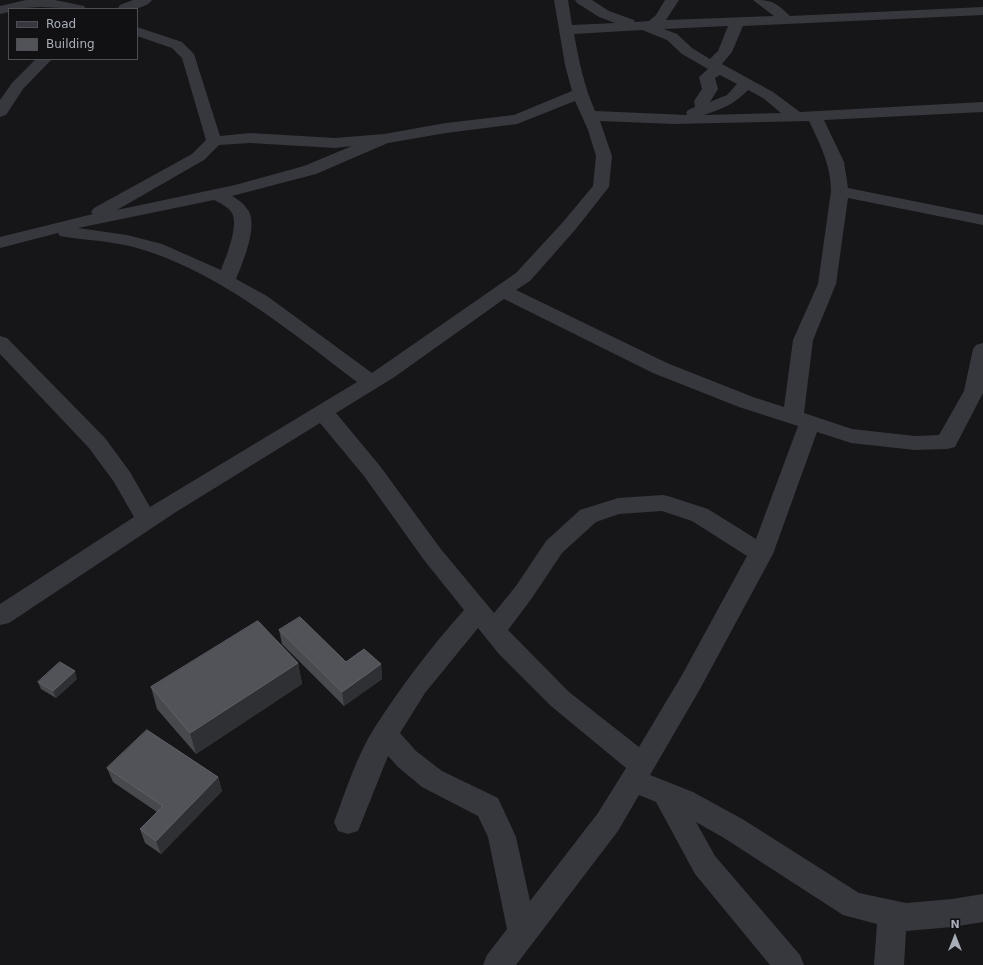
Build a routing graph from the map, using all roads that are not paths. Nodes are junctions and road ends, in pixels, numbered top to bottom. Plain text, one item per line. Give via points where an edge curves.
1 (145, 0) edge
2 (561, 0) edge
3 (582, 0) edge
4 (672, 0) edge
5 (760, 0) edge
6 (886, 0) edge
7 (50, 1) edge
8 (128, 6) edge
9 (76, 8) edge
10 (0, 10) edge
11 (983, 11) edge
12 (898, 16) junction
13 (786, 20) junction
14 (737, 22) junction
15 (643, 26) junction
16 (566, 30) junction
17 (138, 31) edge
18 (44, 60) edge
19 (715, 68) junction
20 (747, 83) junction
21 (580, 93) junction
22 (983, 107) edge
23 (703, 110) junction
24 (0, 112) edge
25 (590, 115) junction
26 (805, 117) junction
27 (688, 119) junction
28 (384, 139) junction
29 (214, 141) junction
30 (840, 191) junction
31 (216, 194) junction
32 (983, 220) edge
33 (82, 222) junction
34 (0, 228) edge
35 (49, 230) junction
36 (25, 236) junction
37 (0, 243) edge
38 (226, 281) junction
39 (503, 291) junction
40 (0, 342) edge
41 (983, 352) edge
42 (371, 382) junction
43 (323, 412) junction
44 (802, 420) junction
45 (147, 520) junction
46 (761, 554) junction
47 (479, 610) junction
48 (0, 616) edge
49 (494, 630) junction
50 (385, 734) junction
51 (637, 773) junction
52 (666, 794) junction
53 (348, 822) dead end
54 (983, 908) edge
55 (893, 914) junction
56 (522, 934) junction
57 (498, 965) edge
58 (789, 965) edge
59 (889, 965) edge

1 - 8 street
2 - 16 street
3 - 15 street via 604,14
4 - 15 street via 661,18
5 - 13 street via 776,9
6 - 12 street
7 - 9 street
7 - 10 street via 30,2
11 - 12 street
12 - 13 street
13 - 14 street
14 - 15 street
14 - 19 street via 725,52
15 - 16 street
15 - 19 street via 672,37
16 - 21 street
17 - 29 street via 177,46 189,57
18 - 24 street via 17,86
19 - 20 street
19 - 23 street via 707,77 710,89 702,101
20 - 23 street via 732,98
20 - 26 street
21 - 25 street
21 - 28 street via 517,119
22 - 26 street
23 - 27 street via 693,113
25 - 27 street via 623,119
25 - 39 street via 604,156 601,187 523,277
26 - 27 street
26 - 30 street via 833,153
28 - 29 street via 335,143 250,138
28 - 31 street via 310,170
29 - 33 street via 198,157
30 - 32 street
30 - 44 street via 827,284 803,340
31 - 33 street
31 - 38 street via 234,205 241,214 241,239
33 - 35 street
34 - 36 street
35 - 36 street
35 - 38 street via 127,240 156,248 183,258
36 - 37 street
38 - 42 street via 265,304
39 - 42 street
39 - 44 street via 660,368 746,402
40 - 45 street via 97,442 122,477
41 - 44 street via 974,391 947,442 851,436
42 - 43 street
43 - 45 street
43 - 47 street via 372,471 432,554
44 - 46 street
45 - 48 street
46 - 49 street via 700,515 663,503 618,506 588,516 554,547 524,592
46 - 51 street via 691,682
47 - 49 street
47 - 50 street via 439,655
49 - 51 street via 560,699
50 - 53 street
50 - 56 street via 407,759 432,779 488,807 502,837
51 - 52 street
51 - 56 street via 608,822
52 - 55 street via 734,829 853,904
52 - 58 street via 705,865
54 - 55 street via 906,917
55 - 59 street
56 - 57 street

